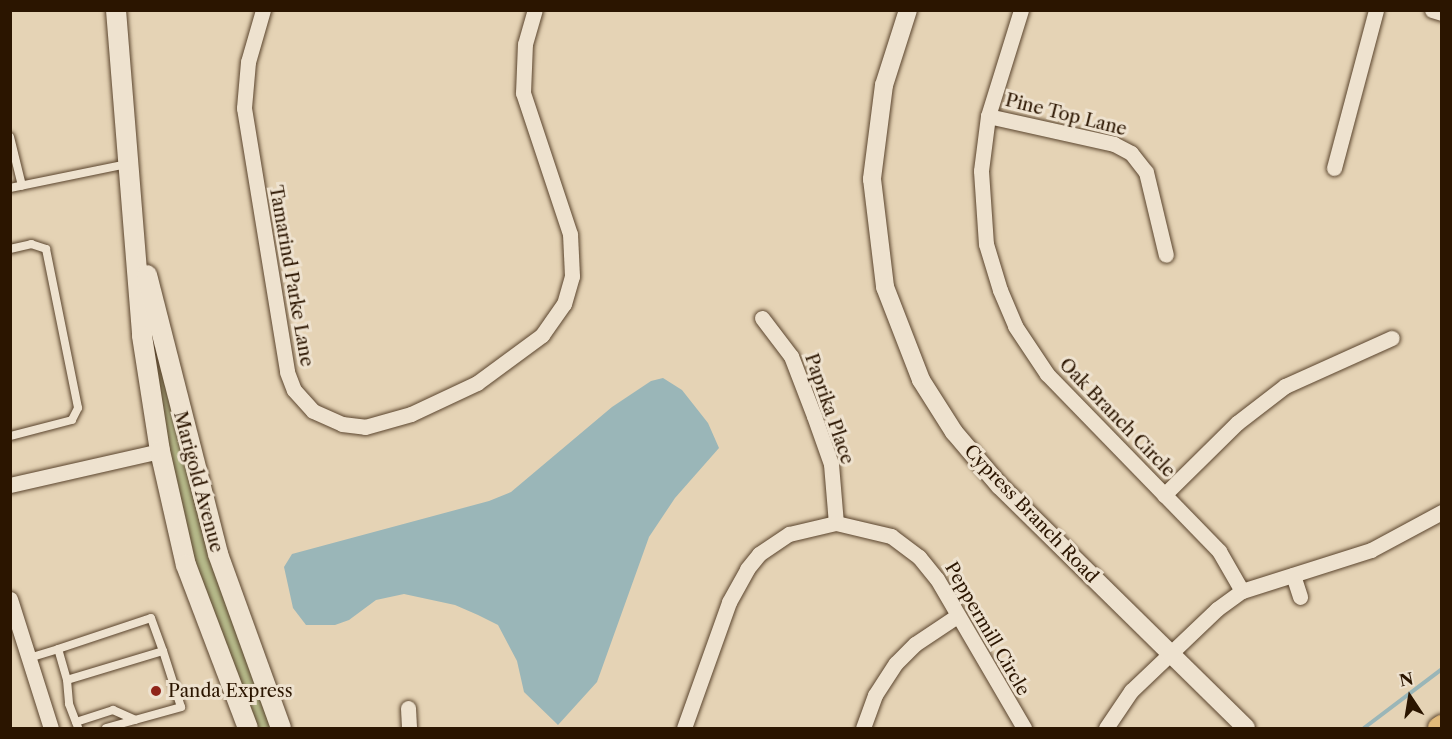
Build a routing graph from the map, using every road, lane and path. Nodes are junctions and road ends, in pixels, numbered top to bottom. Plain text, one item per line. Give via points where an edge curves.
1 (116, 10) edge
2 (263, 10) edge
3 (908, 10) edge
4 (1021, 10) edge
5 (1376, 10) edge
6 (1432, 10) edge
7 (532, 12) edge
8 (1442, 13) edge
9 (988, 116) junction
10 (10, 137) edge
11 (13, 155) edge
12 (128, 164) junction
13 (1334, 168) dead end
14 (22, 186) junction
15 (10, 188) edge
16 (135, 229) junction
17 (10, 249) edge
18 (1166, 255) dead end
19 (762, 318) dead end
20 (1392, 338) dead end
21 (10, 436) edge
22 (160, 451) junction
23 (10, 485) edge
24 (1164, 495) junction
25 (1442, 512) edge
26 (836, 523) junction
27 (1293, 575) junction
28 (1242, 591) junction
29 (1300, 597) dead end
30 (10, 599) edge
31 (957, 616) junction
32 (58, 649) junction
33 (163, 651) junction
34 (1169, 654) junction
35 (29, 658) junction
36 (67, 680) junction
37 (408, 708) dead end
38 (135, 720) junction
39 (77, 725) edge
40 (51, 729) edge
41 (106, 729) edge
42 (248, 729) edge
43 (281, 729) edge
44 (410, 729) edge
45 (684, 729) edge
46 (863, 729) edge
47 (1024, 729) edge
48 (1106, 729) edge
49 (1246, 729) edge

1 - 12 main road, Marigold Avenue
2 - 7 street, Tamarind Parke Lane via 248,62 244,108 288,372 294,390 313,411 331,421 365,427 411,414 486,377 542,335 564,304 573,269 570,234 523,93 523,56
3 - 34 street, Cypress Branch Road via 884,85 872,157 878,253 895,317 928,393 972,455
4 - 9 street, Oak Branch Circle
5 - 13 street
6 - 8 street
9 - 18 street, Pine Top Lane via 1114,144 1131,153 1146,172
9 - 24 street, Oak Branch Circle via 981,171 982,207 990,259 1006,307 1047,374
10 - 11 lane
11 - 14 lane
12 - 14 lane
12 - 16 main road, Marigold Avenue
14 - 15 lane
16 - 22 main road, Marigold Avenue via 142,336
16 - 43 main road, Marigold Avenue via 218,554
17 - 21 lane via 31,244 46,249 78,408 72,420
19 - 26 street, Paprika Place via 791,356 818,426 831,465
20 - 24 street via 1285,386 1237,423
22 - 23 street
22 - 42 main road, Marigold Avenue via 186,565
24 - 28 street, Oak Branch Circle via 1219,551
25 - 27 street via 1371,550
26 - 31 street, Peppermill Circle via 872,529 907,546 928,567
26 - 45 street, Peppermill Circle via 789,534 759,554 747,569 729,602
27 - 28 street
27 - 29 street
28 - 34 street
30 - 35 street
31 - 46 street via 915,644 896,663 875,695
31 - 47 street, Peppermill Circle
32 - 33 lane via 151,618
32 - 35 lane
32 - 36 lane
33 - 36 lane
33 - 38 lane via 180,707
34 - 48 street via 1120,703
34 - 49 street, Cypress Branch Road
35 - 40 street
36 - 39 lane
37 - 44 street
38 - 39 lane via 113,710
38 - 41 lane

